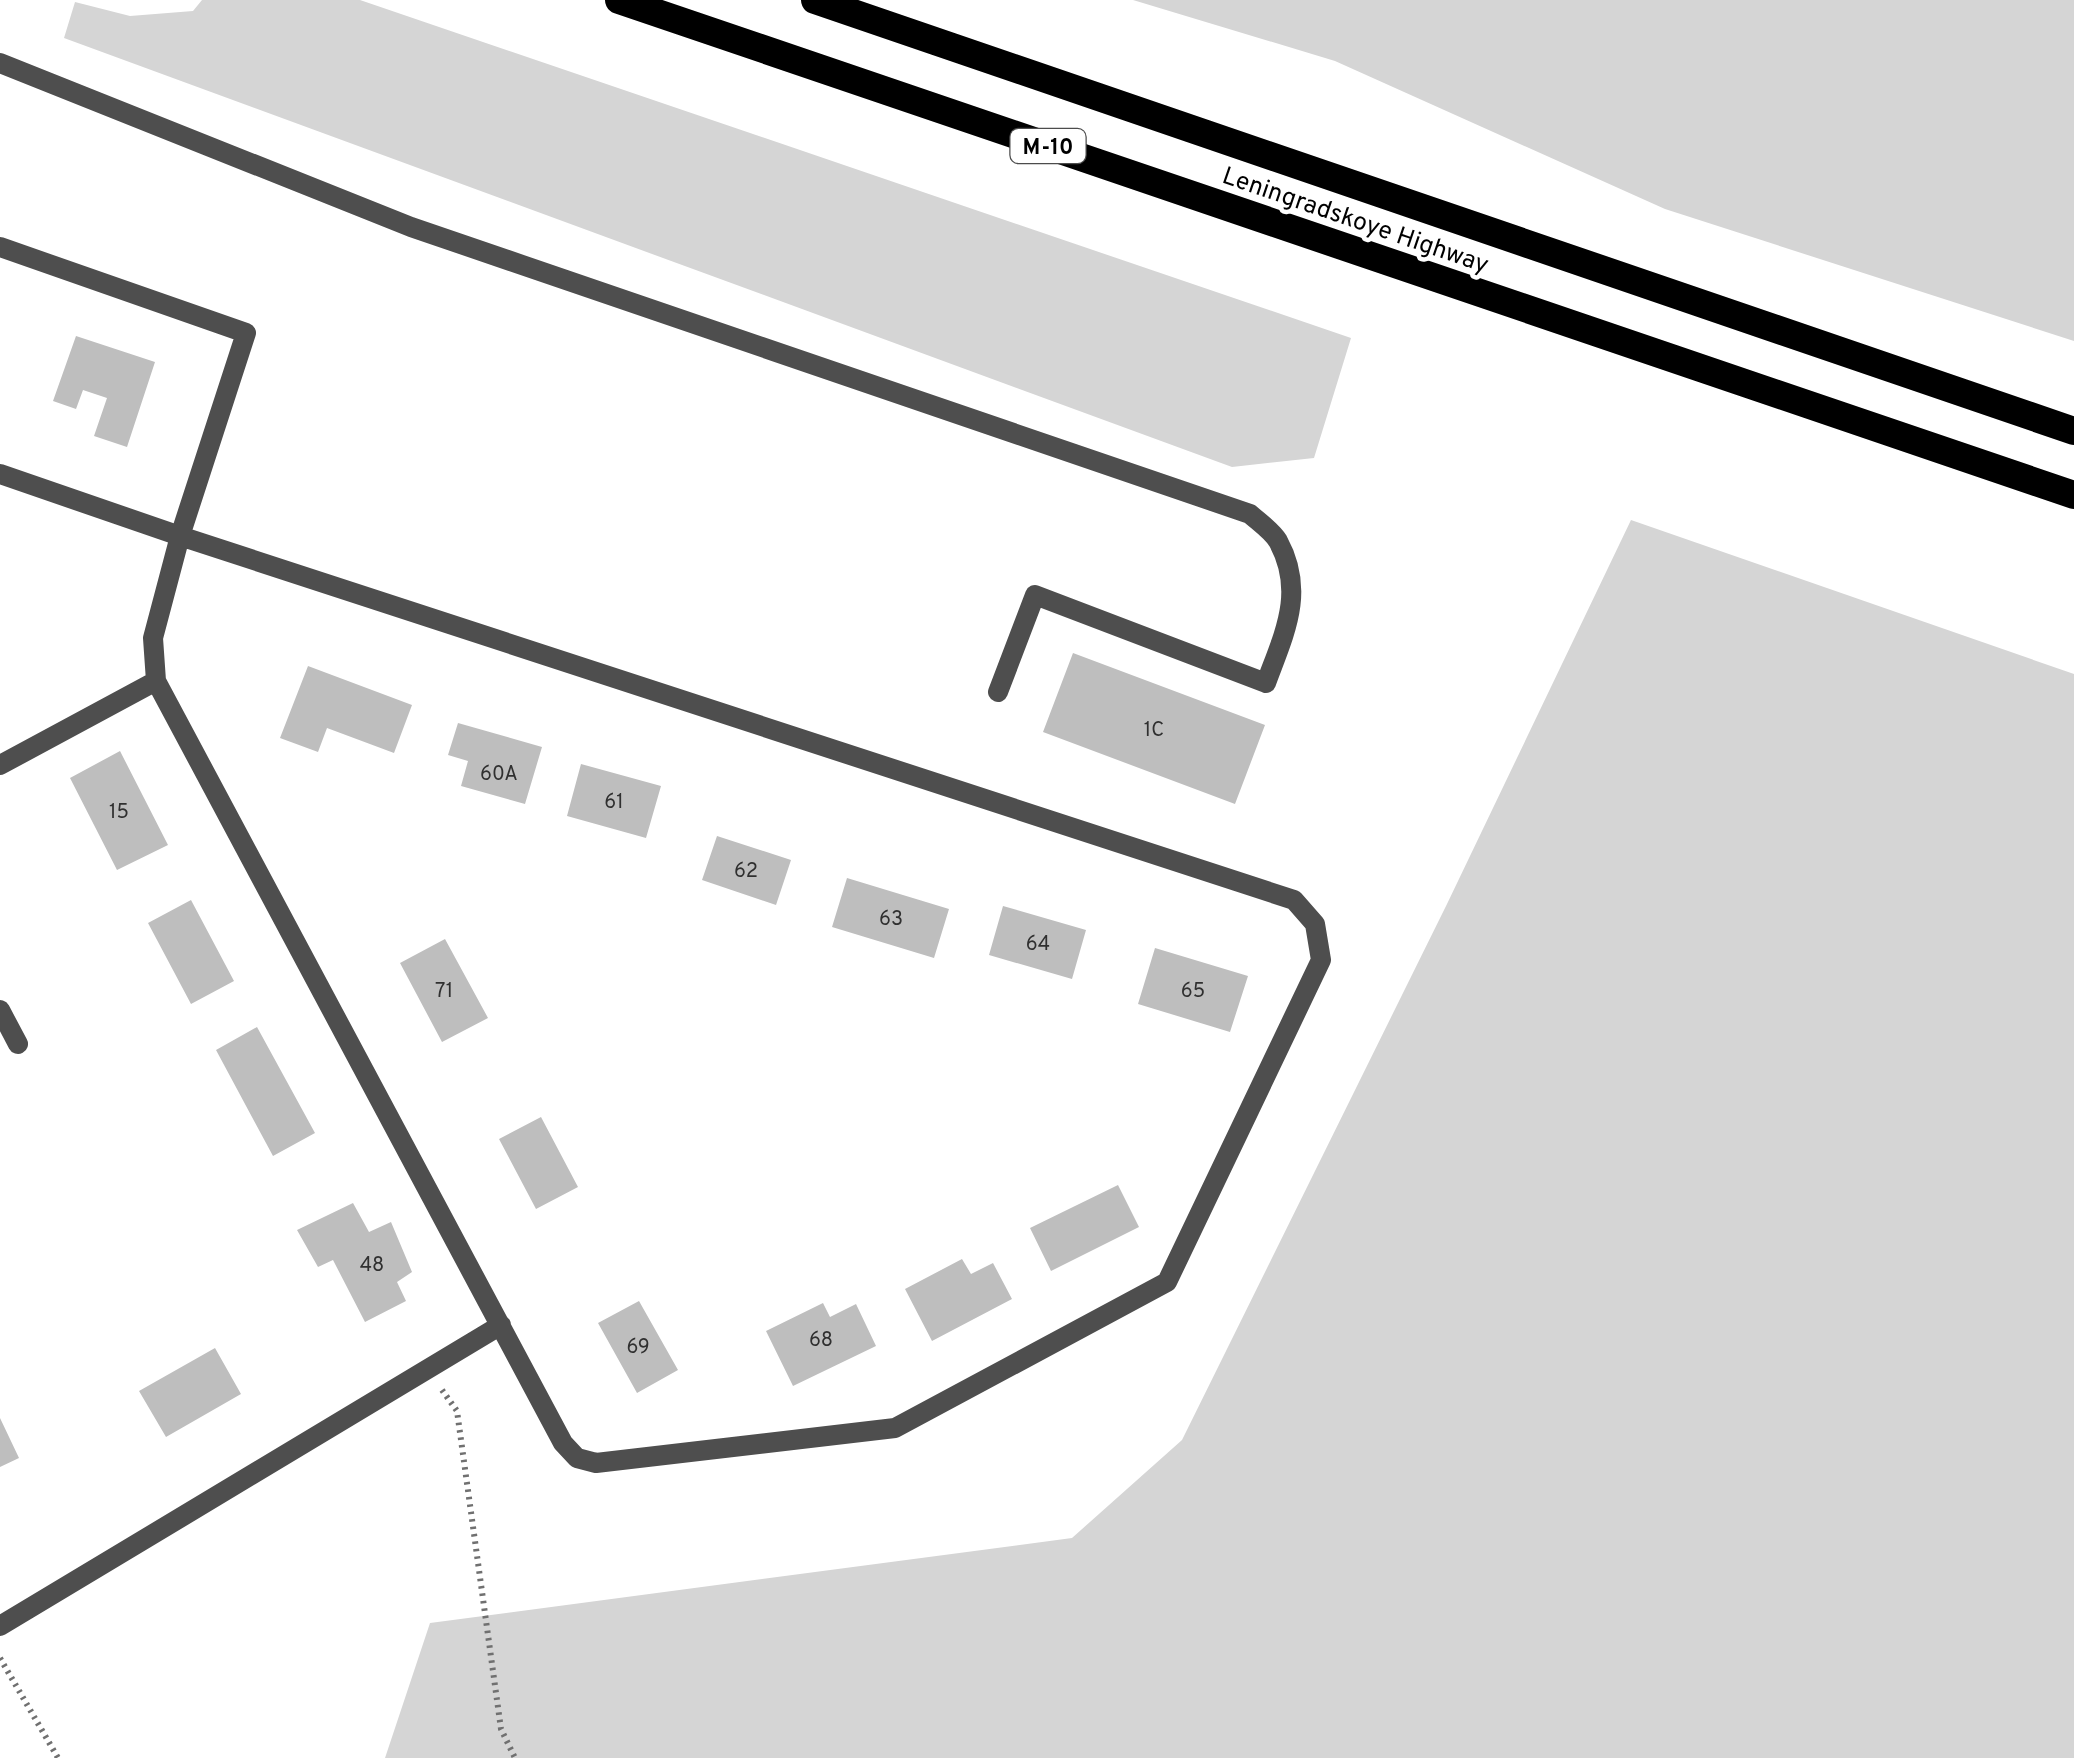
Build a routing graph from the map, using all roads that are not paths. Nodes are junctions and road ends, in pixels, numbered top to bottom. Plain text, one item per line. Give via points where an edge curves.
1 (619, 0) edge
2 (814, 0) edge
3 (0, 64) edge
4 (0, 246) edge
5 (2074, 430) edge
6 (0, 474) edge
7 (2074, 495) edge
8 (180, 536) junction
9 (156, 681) junction
10 (998, 692) dead end
11 (0, 765) edge
12 (0, 1010) edge
13 (18, 1044) dead end
14 (502, 1326) junction
15 (0, 1626) edge

1 - 7 highway, Leningradskoye Highway / М-10
2 - 5 highway, Leningradskoye Highway / М-10
3 - 10 street via 411,227 1250,514 1277,539 1290,575 1292,614 1266,683 1035,596
4 - 8 street via 246,333
6 - 8 street
8 - 9 street via 152,638
8 - 14 street via 1294,900 1316,924 1320,960 1167,1282 895,1428 596,1463 577,1458 563,1444
9 - 11 street
9 - 14 street
12 - 13 street
14 - 15 street

